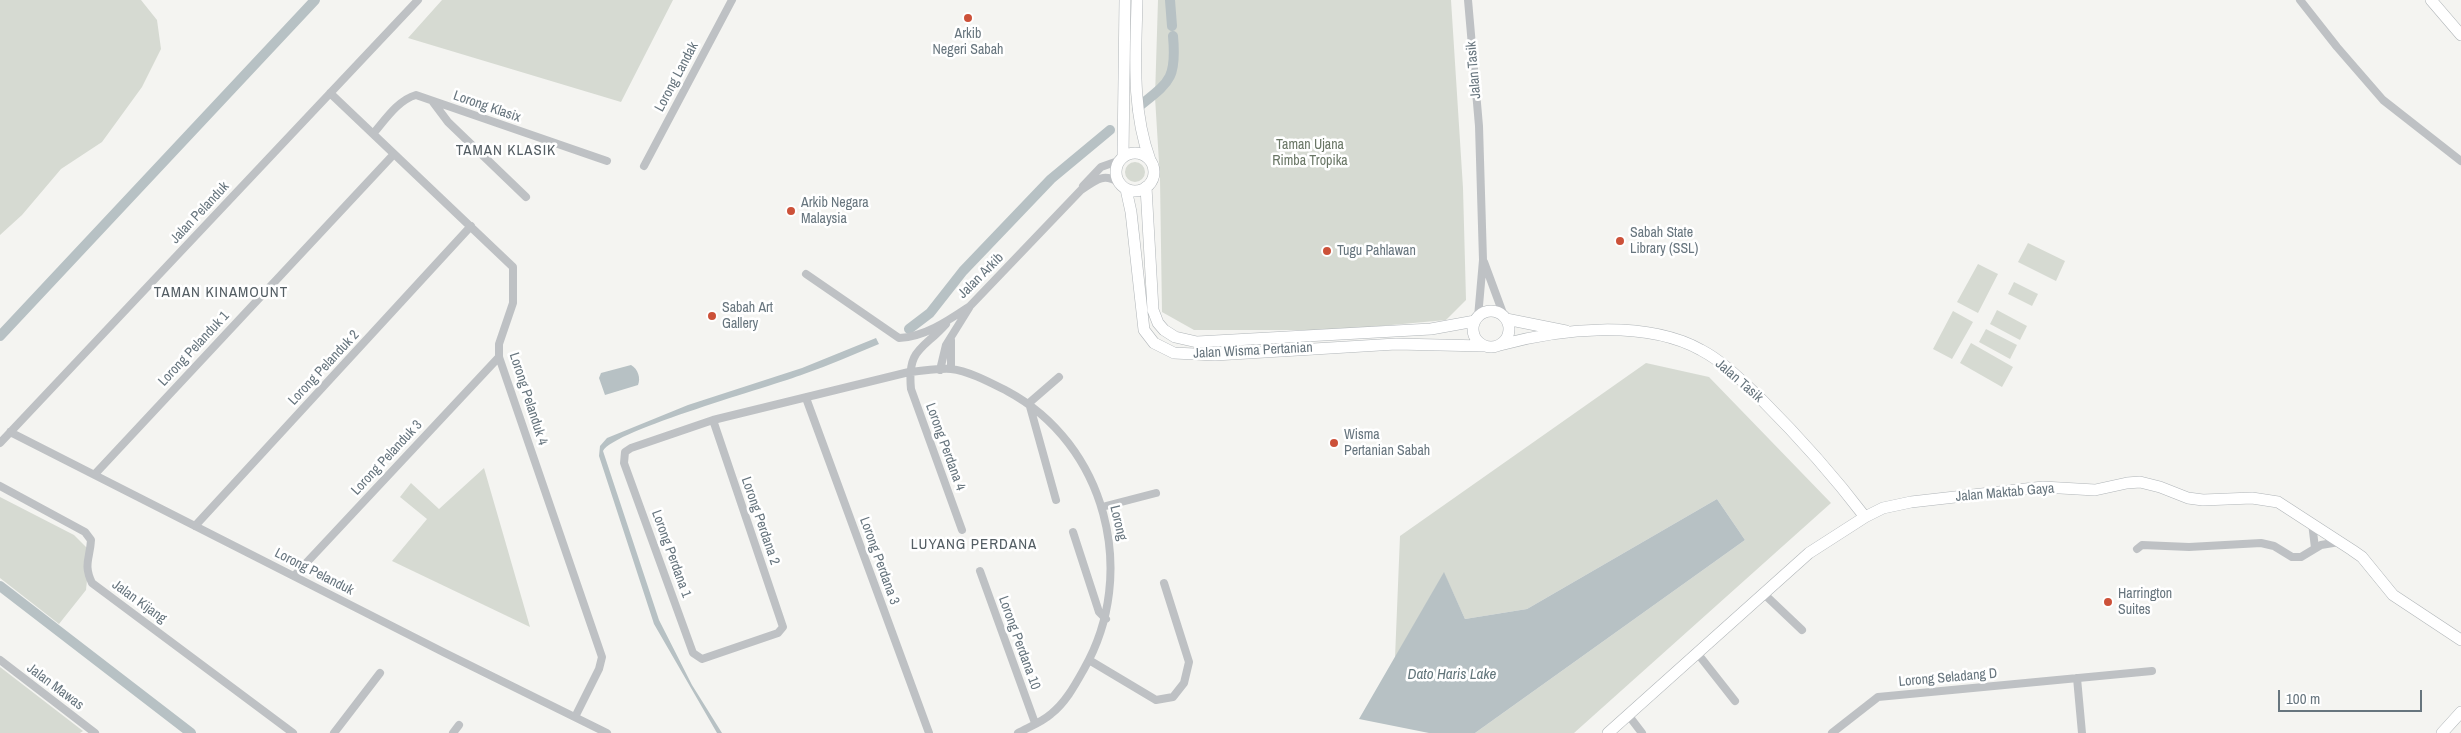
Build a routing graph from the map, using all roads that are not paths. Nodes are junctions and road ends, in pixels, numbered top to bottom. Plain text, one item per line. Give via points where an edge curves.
1 (418, 0) edge
2 (732, 0) edge
3 (1125, 0) edge
4 (1137, 0) edge
5 (1468, 0) edge
6 (2300, 0) edge
7 (2431, 0) edge
8 (2461, 35) edge
9 (330, 93) junction
10 (434, 102) junction
11 (373, 134) junction
12 (394, 154) junction
13 (1121, 159) junction
14 (1150, 160) junction
15 (2461, 160) edge
16 (607, 161) dead end
17 (644, 166) dead end
18 (1122, 185) junction
19 (1146, 187) junction
20 (1080, 190) junction
21 (526, 197) dead end
22 (471, 226) junction
23 (1483, 260) junction
24 (806, 274) dead end
25 (970, 306) junction
26 (1505, 318) junction
27 (1476, 319) junction
28 (950, 320) junction
29 (1567, 332) junction
30 (952, 336) junction
31 (1500, 345) junction
32 (1484, 346) junction
33 (499, 357) junction
34 (951, 369) junction
35 (940, 370) junction
36 (909, 372) junction
37 (1059, 377) dead end
38 (806, 398) junction
39 (1029, 403) junction
40 (713, 420) junction
41 (10, 432) junction
42 (0, 443) edge
43 (624, 464) joint
44 (95, 474) junction
45 (0, 486) edge
46 (1156, 493) dead end
47 (1056, 500) dead end
48 (1102, 507) junction
49 (1865, 517) junction
50 (2312, 523) junction
51 (195, 526) junction
52 (962, 530) dead end
53 (1072, 532) dead end
54 (2341, 542) junction
55 (2315, 548) junction
56 (2137, 549) dead end
57 (980, 572) dead end
58 (294, 576) junction
59 (1164, 583) dead end
60 (1764, 593) junction
61 (1106, 618) junction
62 (1802, 630) dead end
63 (2461, 640) edge
64 (694, 653) joint
65 (1698, 654) junction
66 (0, 660) edge
67 (1089, 660) junction
68 (2152, 670) dead end
69 (380, 673) dead end
70 (2077, 678) junction
71 (1735, 701) dead end
72 (2461, 712) edge
73 (1629, 716) junction
74 (575, 717) junction
75 (1035, 723) junction
76 (459, 725) dead end
77 (93, 732) edge
78 (293, 733) edge
79 (334, 733) edge
80 (452, 733) edge
81 (607, 733) edge
82 (929, 733) edge
83 (1018, 733) edge
84 (1608, 733) edge
85 (1642, 733) edge
86 (1832, 733) edge
87 (2082, 733) edge
88 (2442, 733) edge

1 - 9 street, Jalan Pelanduk
2 - 17 street, Lorong Landak
3 - 13 street
4 - 14 street via 1138,122
5 - 23 street, Jalan Tasik via 1479,126
6 - 15 street via 2383,100
7 - 8 street
9 - 11 street, Lorong Pelanduk 4
9 - 41 street, Jalan Pelanduk
10 - 11 street, Lorong Klasix via 416,95 407,97
10 - 16 street, Lorong Klasix
10 - 21 street via 448,122
11 - 12 street, Lorong Pelanduk 4
12 - 22 street, Lorong Pelanduk 4
12 - 44 street, Lorong Pelanduk 1
13 - 14 street via 1140,152
13 - 18 street via 1115,172
13 - 20 street, Jalan Arkib via 1101,167
14 - 19 street via 1154,171
18 - 19 street via 1136,191
18 - 20 street, Jalan Arkib via 1112,178 1103,177
18 - 32 street, Jalan Wisma Pertanian via 1132,212 1141,320 1148,337 1165,349 1174,353 1215,355 1396,344
19 - 27 street, Jalan Wisma Pertanian via 1152,310 1158,323 1175,337 1197,342 1431,329
20 - 25 street, Jalan Arkib
22 - 33 street, Lorong Pelanduk 4 via 513,267 512,303 499,344
22 - 51 street, Lorong Pelanduk 2
23 - 26 street, Jalan Tasik
23 - 27 street, Jalan Tasik
24 - 28 street, Jalan Arkib via 899,338 926,332
25 - 28 street, Jalan Arkib
25 - 30 street
26 - 27 street via 1491,311
26 - 29 street, Jalan Tasik
26 - 31 street via 1509,332
27 - 32 street via 1475,337
28 - 36 street via 913,356
29 - 31 street, Jalan Tasik
29 - 49 street, Jalan Tasik via 1656,334 1701,350 1738,378 1791,429 1827,467
30 - 34 street
30 - 35 street via 946,345
31 - 32 street
33 - 58 street, Lorong Pelanduk 3
33 - 74 street, Lorong Pelanduk 4 via 602,657
34 - 35 street, Lorong
34 - 39 street, Lorong
35 - 36 street, Lorong
36 - 38 street, Lorong
36 - 52 street, Lorong Perdana 4 via 911,389
37 - 39 street
38 - 40 street, Lorong
38 - 82 street, Lorong Perdana 3
39 - 47 street
39 - 48 street, Lorong via 1072,448
40 - 43 street, Lorong via 631,448 625,452
40 - 64 street, Lorong Perdana 2 via 783,627 702,659
41 - 42 street, Jalan Pelanduk
41 - 44 street, Lorong Pelanduk
43 - 64 street, Lorong Perdana 1
44 - 51 street, Lorong Pelanduk
45 - 78 street, Jalan Kijang via 85,532 91,540 86,562 92,583
46 - 48 street
48 - 61 street, Lorong via 1111,548 1112,571
49 - 50 street, Jalan Maktab Gaya via 1883,508 1911,502 2043,487 2094,490 2140,482 2188,498 2278,502
49 - 60 street, Jalan Maktab Gaya via 1809,553
50 - 54 street, Jalan Maktab Gaya
50 - 55 street
51 - 58 street, Lorong Pelanduk
53 - 61 street via 1099,612
54 - 55 street
54 - 63 street, Jalan Maktab Gaya via 2362,558 2393,595
55 - 56 street via 2301,557 2261,543 2189,548 2142,545
57 - 75 street, Lorong Perdana 10
58 - 74 street, Lorong Pelanduk
59 - 67 street via 1189,662 1184,682 1172,696 1156,700
60 - 62 street
60 - 65 street, Jalan Maktab Gaya
61 - 67 street, Lorong via 1100,640
65 - 71 street
65 - 73 street, Jalan Maktab Gaya
66 - 77 street, Jalan Mawas
67 - 75 street, Lorong via 1071,692 1050,715
68 - 70 street, Lorong Seladang D
69 - 79 street
70 - 86 street, Lorong Seladang D via 1878,697
70 - 87 street
72 - 88 street
73 - 84 street, Jalan Maktab Gaya
73 - 85 street
74 - 81 street, Lorong Pelanduk
75 - 83 street, Lorong
76 - 80 street

